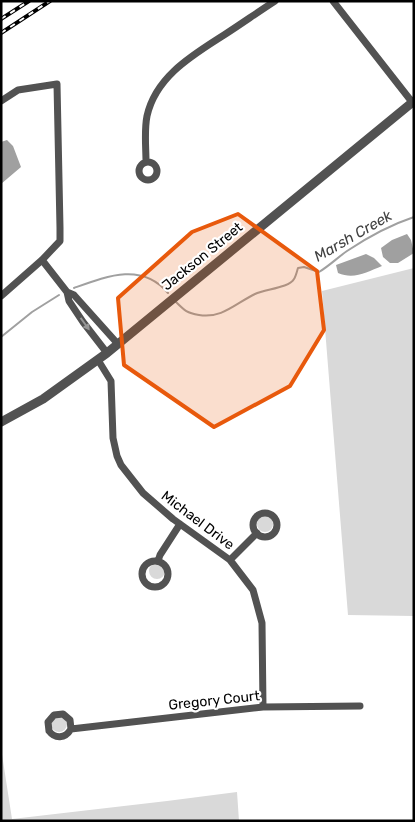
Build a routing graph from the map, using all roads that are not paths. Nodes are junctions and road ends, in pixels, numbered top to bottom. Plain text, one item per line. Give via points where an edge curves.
1 (276, 1) edge
2 (334, 1) edge
3 (1, 101) edge
4 (413, 102) edge
5 (146, 162) dead end
6 (42, 260) junction
7 (67, 292) junction
8 (1, 296) edge
9 (117, 344) junction
10 (107, 353) junction
11 (98, 360) junction
12 (1, 422) edge
13 (180, 524) junction
14 (257, 533) dead end
15 (230, 560) junction
16 (158, 561) dead end
17 (360, 706) dead end
18 (263, 708) junction
19 (71, 729) dead end

1 - 5 street via 191,56 162,84 148,115
2 - 4 street
3 - 6 street via 18,90 56,84 60,241
4 - 9 street, Jackson Street
6 - 7 street
6 - 8 street
7 - 9 street via 74,295
7 -> 10 street via 69,301
9 - 10 street, Jackson Street
10 - 11 street, Jackson Street
11 - 12 street, Jackson Street via 43,399
11 - 13 street, Michael Drive via 111,381 113,438 121,465 143,493
13 - 15 street, Michael Drive
13 - 16 street
14 - 15 street
15 - 18 street, Michael Drive via 253,590 261,615
17 - 18 street, Gregory Court
18 - 19 street, Gregory Court

